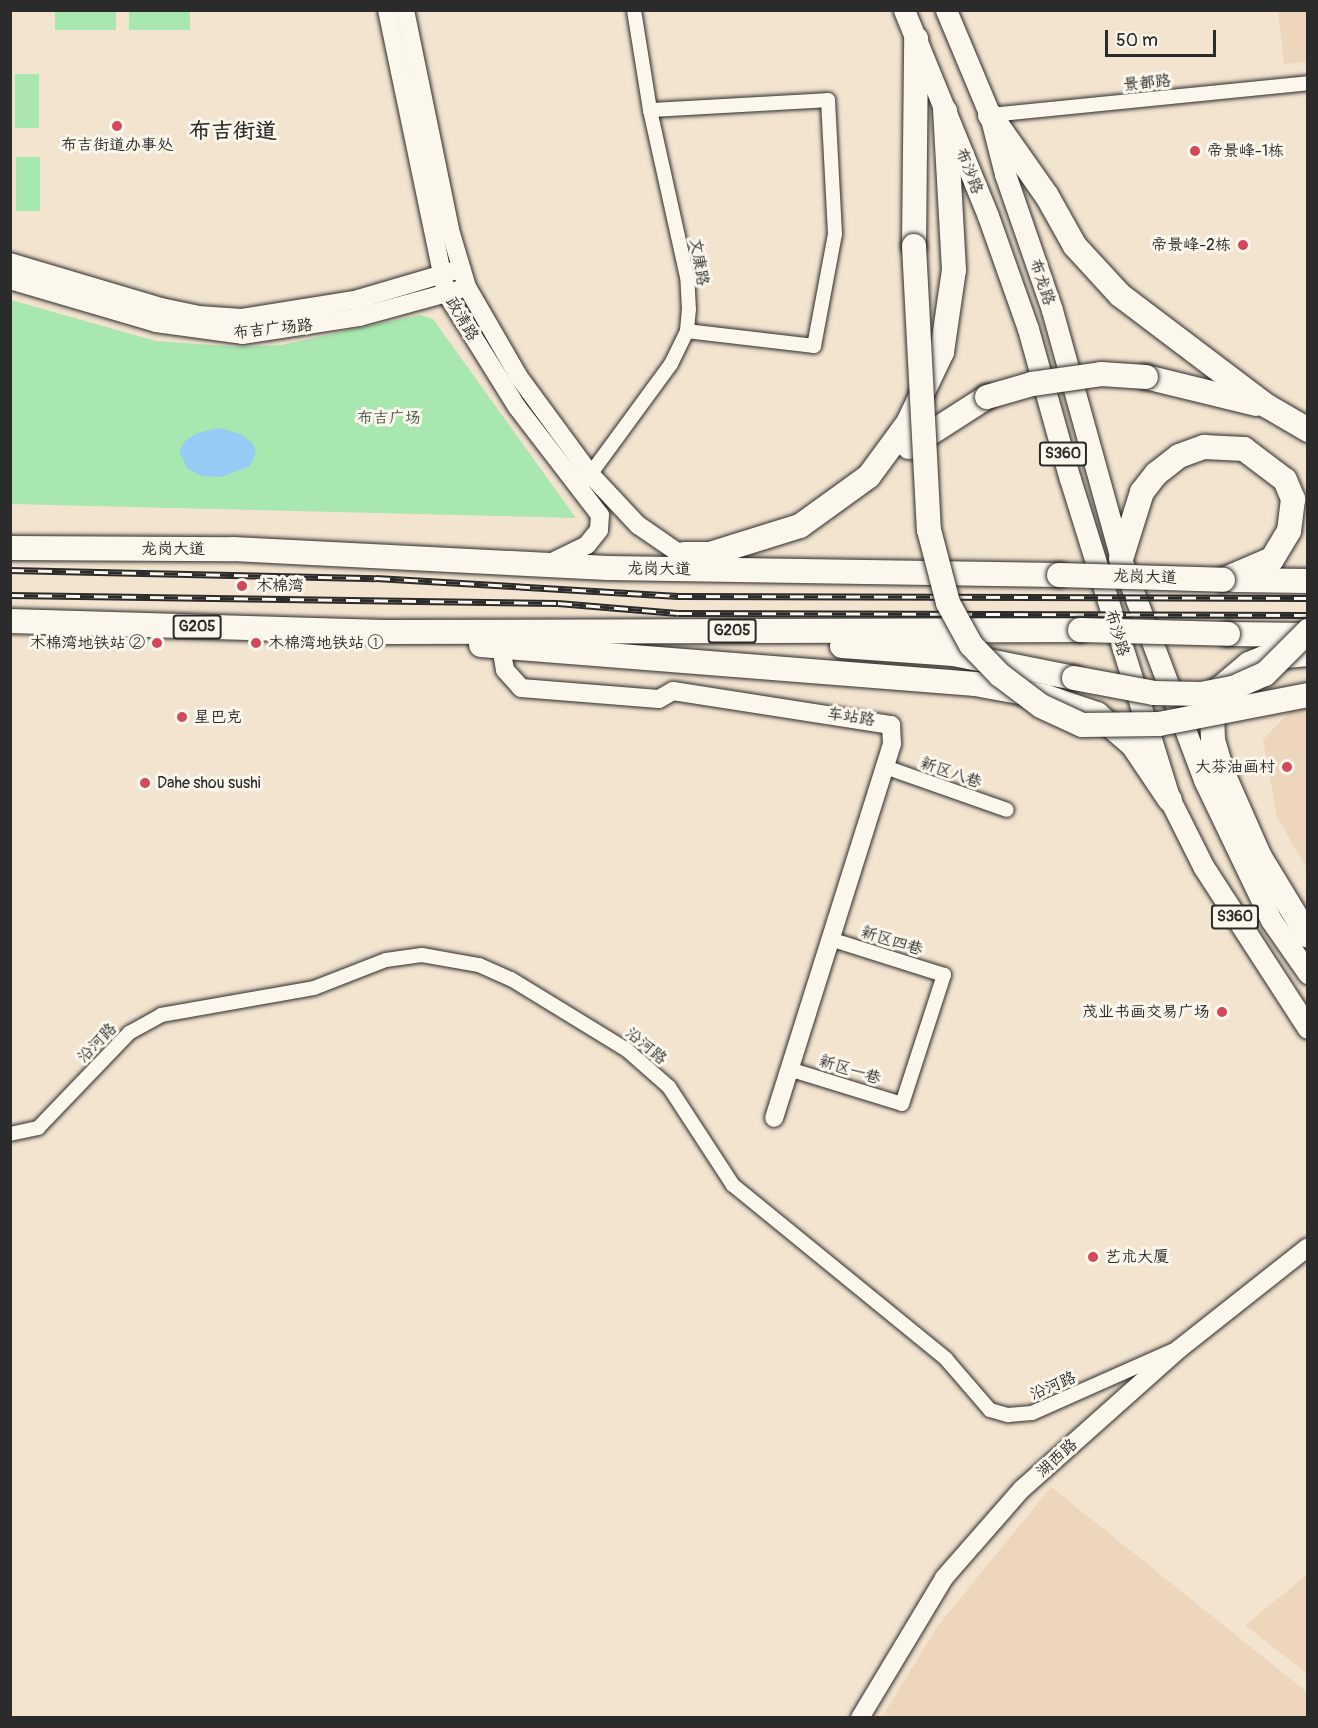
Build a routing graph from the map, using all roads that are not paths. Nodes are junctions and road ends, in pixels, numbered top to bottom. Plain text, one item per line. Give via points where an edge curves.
1 (387, 10) edge
2 (405, 10) edge
3 (634, 10) edge
4 (904, 10) edge
5 (946, 10) edge
6 (916, 39) junction
7 (1308, 83) edge
8 (650, 110) junction
9 (945, 111) junction
10 (990, 116) junction
11 (10, 262) edge
12 (460, 269) junction
13 (10, 280) edge
14 (444, 284) junction
15 (467, 287) junction
16 (687, 331) junction
17 (1267, 406) junction
18 (1308, 430) edge
19 (1308, 451) edge
20 (869, 476) junction
21 (585, 481) junction
22 (10, 548) edge
23 (680, 554) junction
24 (1121, 559) junction
25 (546, 565) junction
26 (608, 568) junction
27 (1222, 580) junction
28 (1308, 582) edge
29 (10, 621) edge
30 (57, 623) junction
31 (384, 632) junction
32 (10, 633) edge
33 (1308, 633) edge
34 (501, 647) junction
35 (1308, 654) edge
36 (1308, 695) edge
37 (885, 767) junction
38 (1170, 800) junction
39 (1007, 810) dead end
40 (1308, 936) edge
41 (830, 939) junction
42 (1308, 973) edge
43 (1308, 1028) edge
44 (789, 1069) junction
45 (902, 1104) joint
46 (774, 1118) dead end
47 (10, 1134) edge
48 (1308, 1247) edge
49 (1179, 1349) junction
50 (860, 1718) edge

1 - 14 street, 政清路
2 - 12 street, 政清路
3 - 8 street, 文康路
4 - 6 main road, S360
5 - 10 main road, 布龙路 / S360
6 - 9 main road, S360
6 - 36 highway, bridge via 914,246 929,530 948,603 971,645 1000,675 1041,706 1082,725 1159,724
7 - 10 street, 景都路
8 - 16 street, 文康路 via 687,277
8 - 16 street via 828,100 835,234 814,346
9 - 20 highway via 954,270 942,352 908,423
9 - 38 main road, 布沙路 / S360 via 1028,329 1070,479
10 - 17 highway via 1047,196 1075,246 1120,295
10 - 24 main road, 布龙路 / S360 via 1005,174 1052,310
11 - 14 street, 布吉广场路 via 170,309 242,318
12 - 14 street, 布吉广场路
12 - 15 street, 政清路
13 - 14 street, 布吉广场路 via 156,323 242,335 359,317
14 - 15 street, 布吉广场路
14 - 21 street, 政清路 via 517,407
15 - 21 street, 政清路
16 - 21 street, 文康路 via 671,364
17 - 18 highway
17 - 19 highway
17 - 20 highway, bridge via 1146,377 1101,374 1032,384 987,397 930,431
20 - 23 highway via 800,526 710,554
21 - 23 street, 政清路
21 - 25 street, 政清路 via 600,515 599,530 587,545
22 - 25 highway, 龙岗大道 via 233,549
23 - 26 highway
24 - 27 highway via 1142,492 1156,474 1179,456 1204,447 1244,449 1285,480 1293,499 1290,531 1272,559
24 - 42 main road, 布沙路 / S360 via 1204,780 1271,920
25 - 26 highway, 龙岗大道
26 - 27 highway, 龙岗大道, bridge
27 - 28 highway, 龙岗大道
29 - 30 highway, G205
30 - 31 highway, G205
30 - 32 main road
31 - 33 highway, G205, bridge
31 - 34 highway
33 - 34 highway, bridge via 1265,674 1233,688 1201,694 1154,693 954,654 858,646
34 - 37 street, 车站路 via 505,670 520,688 659,699 673,691 884,722 891,725 894,733
34 - 38 highway via 975,684 1047,697 1097,714 1133,745
35 - 40 highway via 1264,658 1249,664 1220,688 1212,711 1213,740 1222,771 1260,857
37 - 39 street, 新区八巷
37 - 41 street, 车站路
38 - 43 main road, 布沙路 / S360 via 1203,866
41 - 44 street, 车站路
41 - 45 street, 新区四巷 via 944,975
44 - 45 street, 新区一巷
44 - 46 street, 车站路
47 - 49 street, 沿河路 via 38,1128 129,1033 161,1015 314,988 386,960 433,957 479,965 512,979 627,1050 669,1087 733,1185 946,1359 990,1410 1032,1413 1140,1362
48 - 49 street, 湖西路
49 - 50 street, 湖西路 via 1022,1489 952,1569

